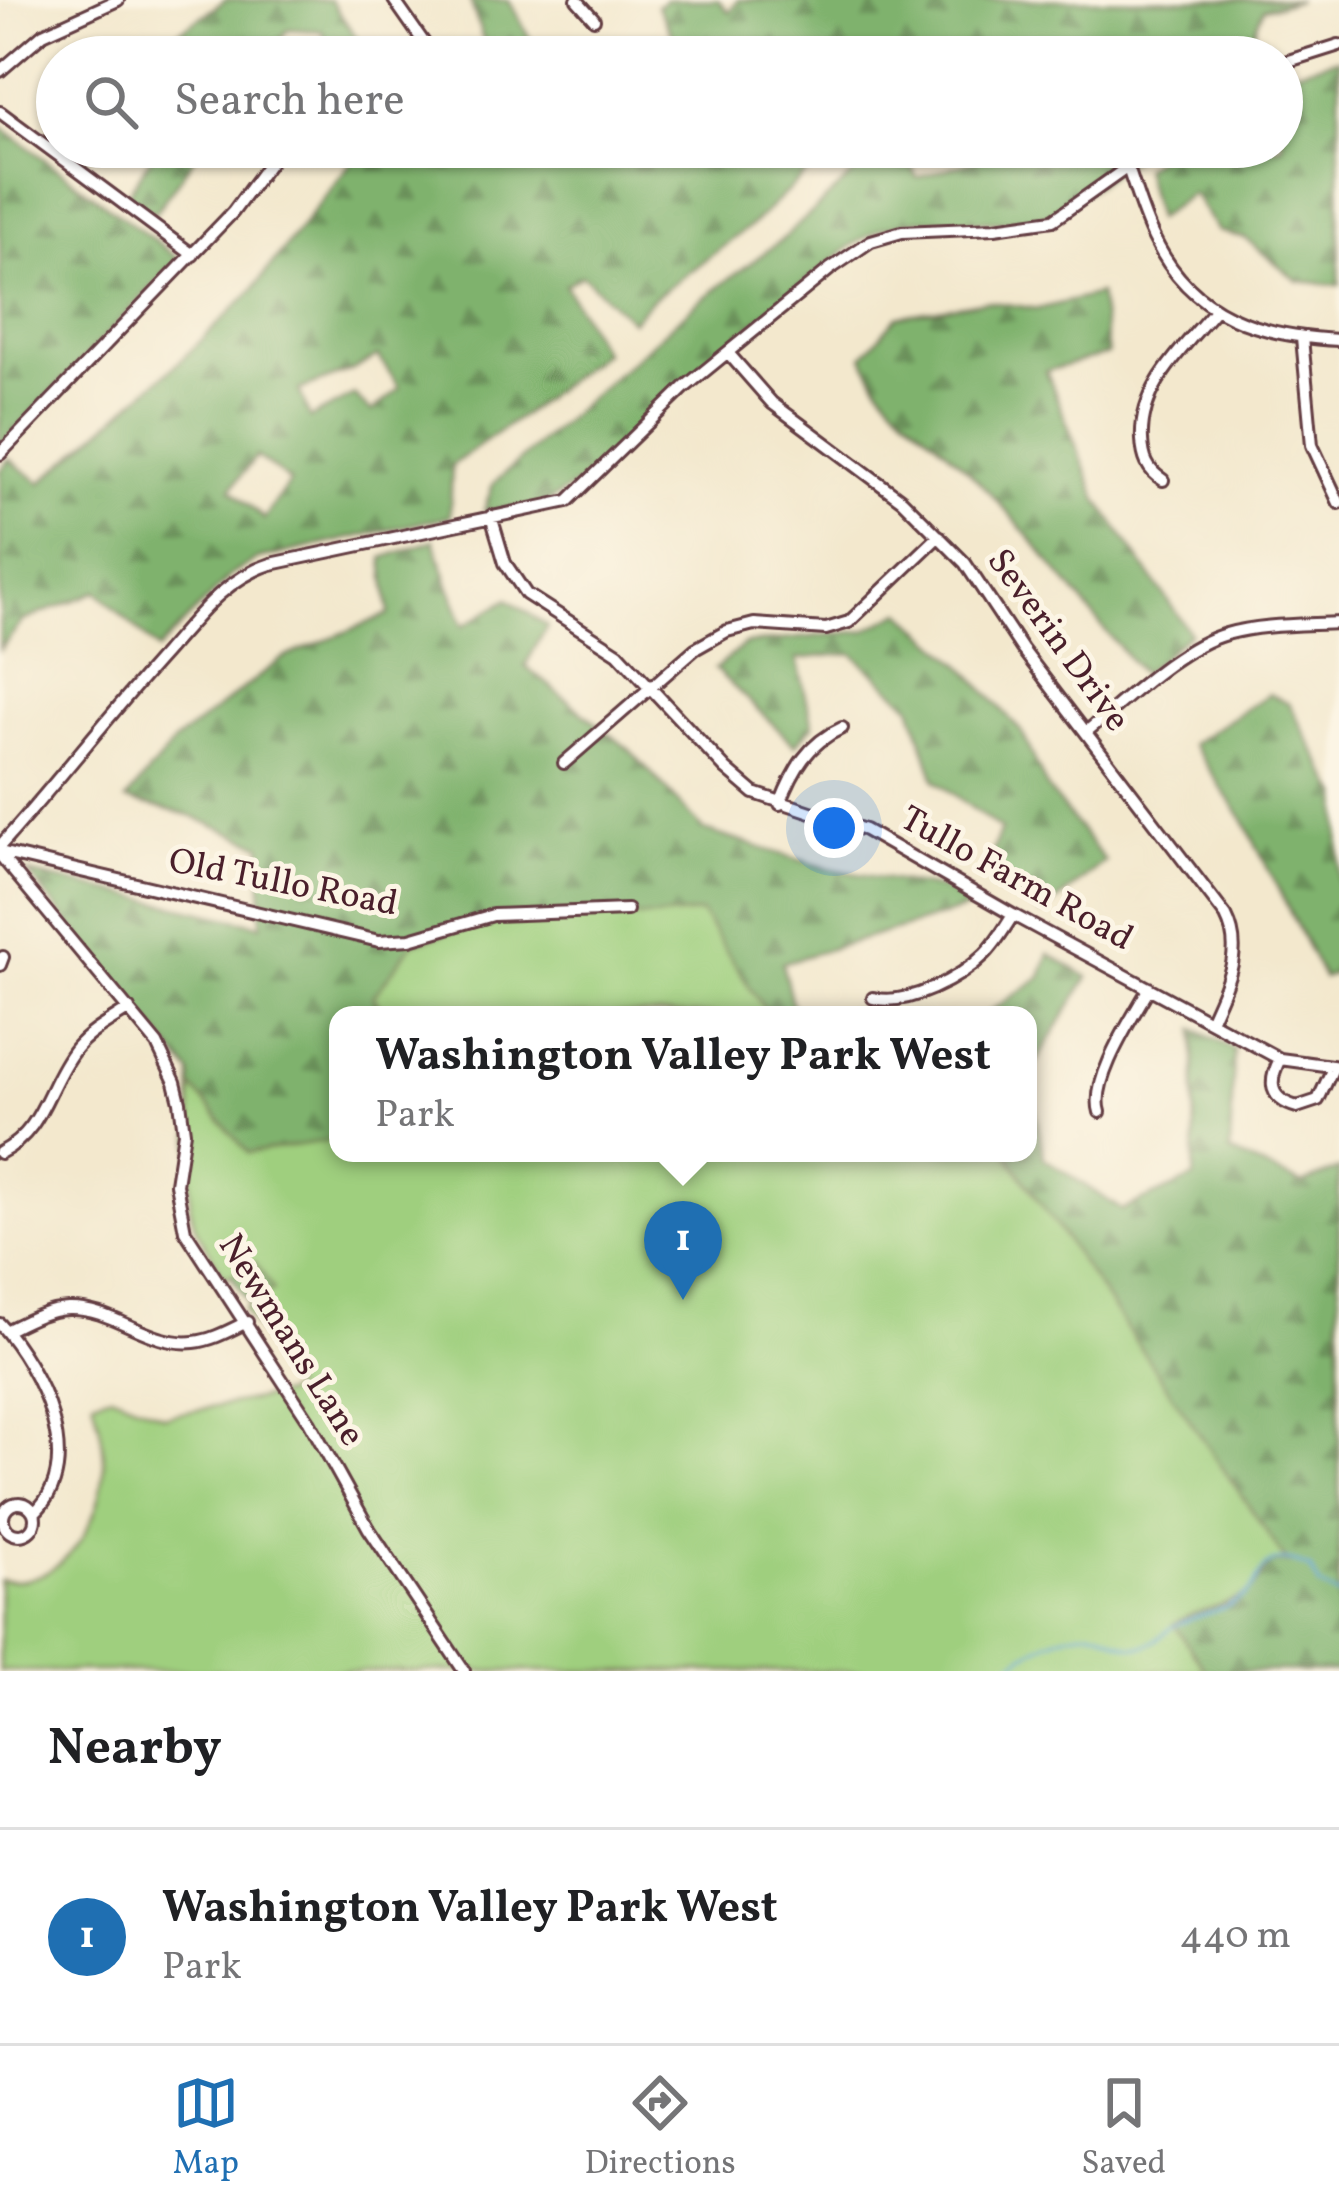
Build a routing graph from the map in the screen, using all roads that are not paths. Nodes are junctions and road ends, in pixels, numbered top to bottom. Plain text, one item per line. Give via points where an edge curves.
1 (118, 0) edge
2 (394, 0) edge
3 (578, 0) edge
4 (594, 19) dead end
5 (41, 36) edge
6 (419, 36) edge
7 (36, 40) edge
8 (1339, 45) edge
9 (1303, 56) edge
10 (0, 71) edge
11 (0, 112) edge
12 (36, 139) edge
13 (76, 168) edge
14 (265, 168) edge
15 (1128, 168) joint
16 (193, 255) junction
17 (1216, 309) junction
18 (1302, 338) junction
19 (1339, 340) edge
20 (729, 354) junction
21 (0, 454) edge
22 (1163, 480) dead end
23 (1339, 503) edge
24 (490, 516) junction
25 (939, 536) junction
26 (1339, 623) edge
27 (652, 688) junction
28 (842, 728) dead end
29 (1086, 732) junction
30 (564, 763) dead end
31 (780, 804) junction
32 (0, 851) edge
33 (627, 910) dead end
34 (1013, 915) junction
35 (1149, 988) junction
36 (873, 998) dead end
37 (129, 1010) junction
38 (1210, 1022) junction
39 (1280, 1059) junction
40 (1336, 1068) edge
41 (1100, 1112) dead end
42 (0, 1153) edge
43 (247, 1322) junction
44 (3, 1327) edge
45 (34, 1513) dead end
46 (464, 1671) edge

1 - 5 street
2 - 6 street
3 - 4 street
7 - 10 street
8 - 9 street
11 - 12 street
13 - 16 street
14 - 16 street
15 - 17 street via 1154,240
15 - 20 street via 1046,223 871,241
16 - 21 street
17 - 18 street via 1256,329
17 - 22 street via 1147,402 1144,456
18 - 19 street
18 - 23 street via 1312,446
20 - 24 street via 568,501
20 - 25 street, Severin Drive via 772,404
24 - 27 street, Tullo Farm Road via 505,563 526,594 608,645
24 - 32 street via 240,576 106,718
25 - 27 street via 849,622 727,631
25 - 29 street, Severin Drive
26 - 29 street via 1219,636
27 - 30 street
27 - 31 street, Tullo Farm Road via 742,785
28 - 31 street via 806,754
29 - 38 street, Severin Drive via 1233,931 1233,965
31 - 34 street, Tullo Farm Road via 849,822
32 - 33 street, Old Tullo Road via 379,941 493,915
32 - 37 street, Newmans Lane
34 - 35 street, Tullo Farm Road
34 - 36 street via 985,955 958,974 890,1001
35 - 38 street, Tullo Farm Road
35 - 41 street via 1102,1078
37 - 42 street via 80,1043 44,1112
37 - 43 street, Newmans Lane via 175,1082 185,1231
38 - 39 street, Tullo Farm Road
39 - 40 street, Tullo Farm Road
39 - 40 street via 1274,1093 1297,1107 1318,1100
43 - 44 street via 206,1340 172,1342 65,1309
43 - 46 street, Newmans Lane
44 - 45 street via 38,1382 55,1433 53,1485

